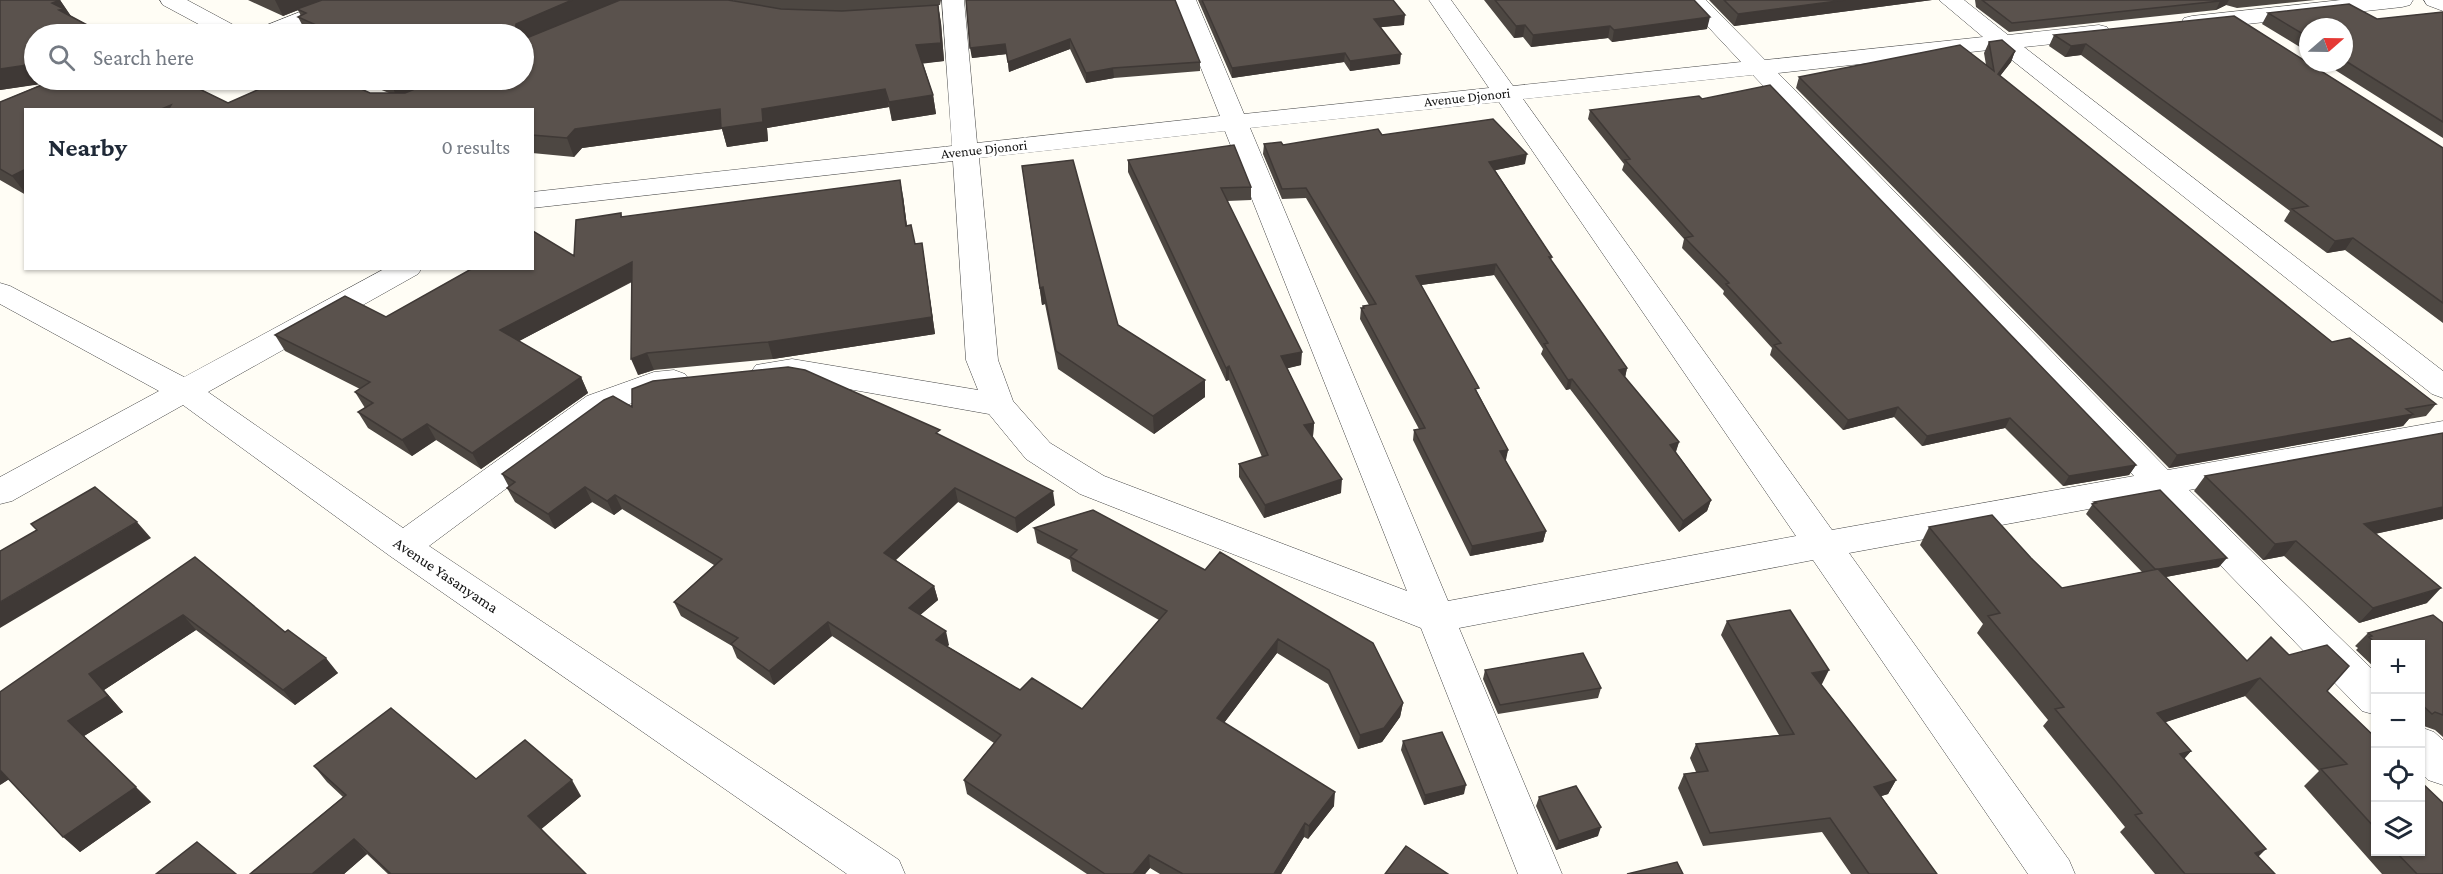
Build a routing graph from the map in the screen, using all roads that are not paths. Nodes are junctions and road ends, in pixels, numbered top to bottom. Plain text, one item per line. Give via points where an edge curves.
1 (171, 0) edge
2 (349, 0) edge
3 (1185, 0) edge
4 (1440, 0) edge
5 (1694, 0) edge
6 (1950, 0) edge
7 (2205, 0) edge
8 (2402, 0) edge
9 (2435, 0) edge
10 (2443, 4) edge
11 (954, 6) edge
12 (930, 15) edge
13 (2235, 19) junction
14 (215, 24) edge
15 (290, 24) edge
16 (2166, 25) edge
17 (2120, 30) edge
18 (2265, 38) edge
19 (2004, 40) junction
20 (1760, 67) junction
21 (1503, 93) junction
22 (1236, 122) junction
23 (964, 151) junction
24 (534, 200) edge
25 (404, 270) edge
26 (0, 292) edge
27 (735, 375) edge
28 (700, 379) edge
29 (2443, 387) edge
30 (186, 392) junction
31 (999, 405) junction
32 (2443, 432) edge
33 (2161, 483) junction
34 (0, 492) edge
35 (1821, 545) junction
36 (403, 546) junction
37 (1436, 618) junction
38 (2371, 694) edge
39 (2425, 748) edge
40 (2443, 767) edge
41 (883, 874) edge
42 (1540, 874) edge
43 (2053, 874) edge

1 - 14 street
2 - 15 street
3 - 22 street
4 - 21 street
5 - 20 street
6 - 19 street
7 - 13 street
8 - 13 street
9 - 10 street
11 - 12 street
11 - 23 street
13 - 16 street
13 - 18 street
17 - 19 street, Avenue Djonori
19 - 20 street, Avenue Djonori
19 - 29 street
20 - 21 street, Avenue Djonori
20 - 33 street
21 - 22 street, Avenue Djonori
21 - 35 street
22 - 23 street, Avenue Djonori
22 - 37 street
23 - 24 street, Avenue Djonori
23 - 31 street via 982,360
25 - 30 street
26 - 30 street, Avenue Yasanyama
27 - 31 street via 792,369
28 - 36 street via 654,383 598,404
30 - 34 street
30 - 36 street, Avenue Yasanyama
31 - 37 street via 1038,451 1092,486
32 - 33 street
33 - 35 street
33 - 38 street
35 - 37 street
35 - 43 street
36 - 41 street, Avenue Yasanyama
37 - 42 street
39 - 40 street

